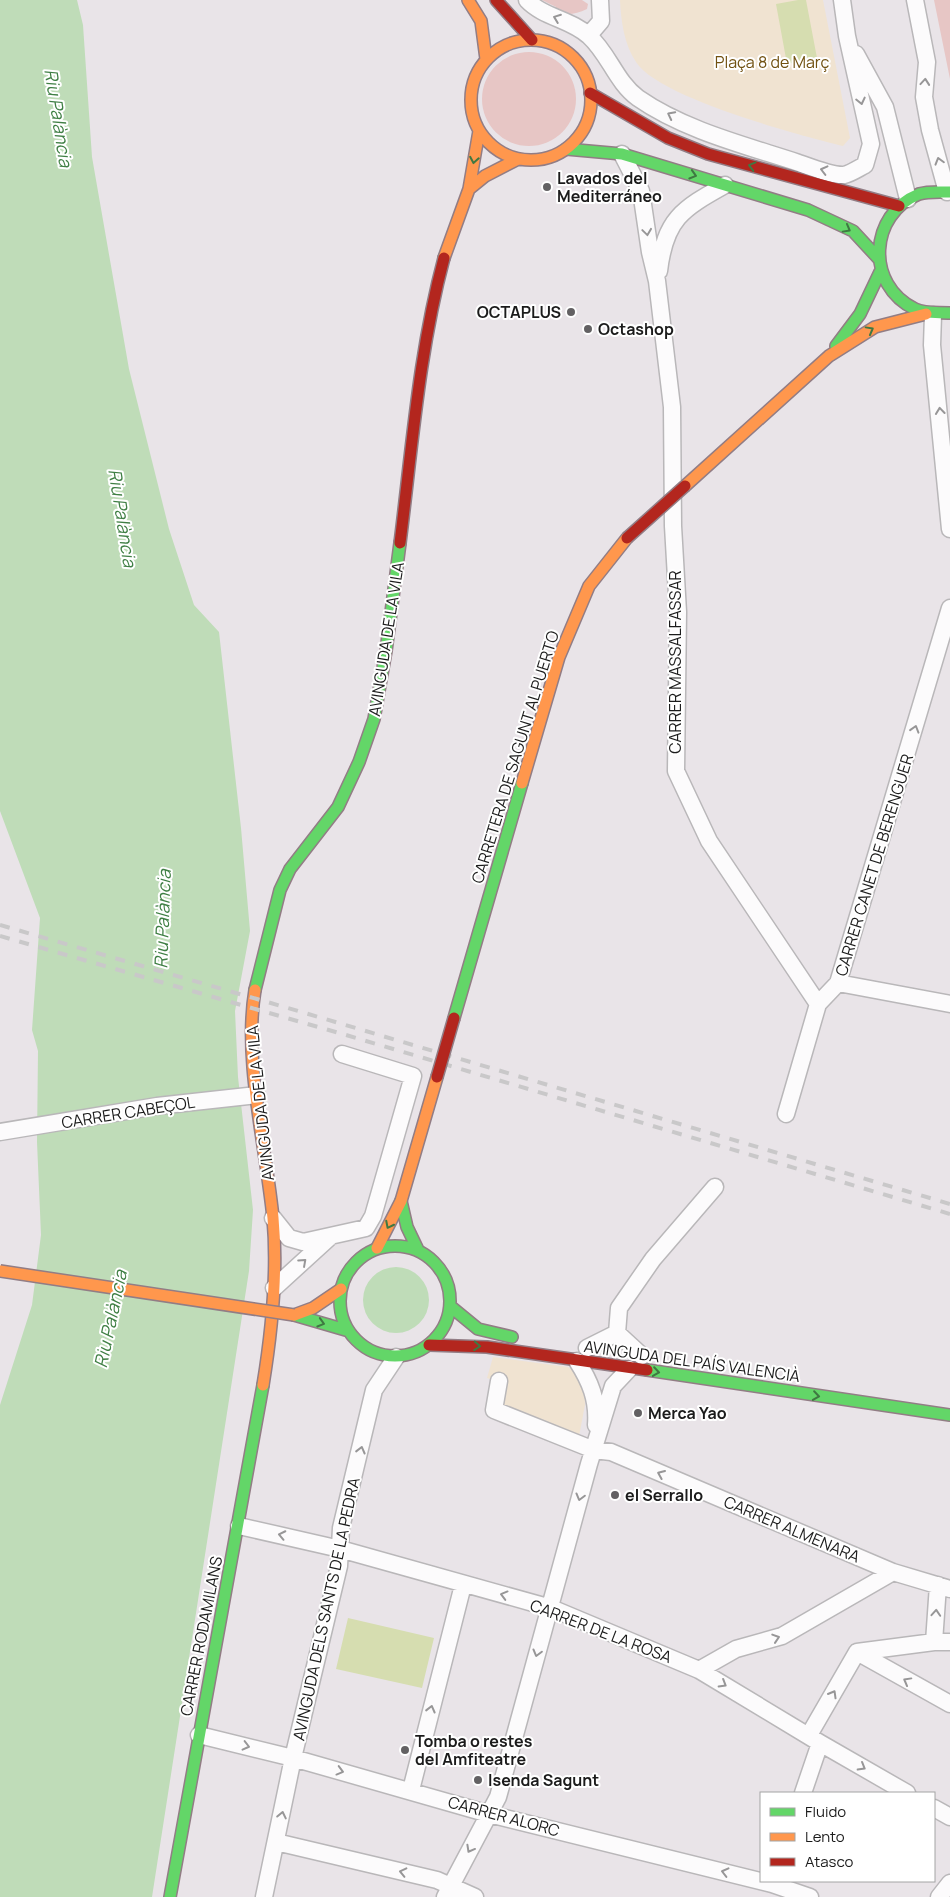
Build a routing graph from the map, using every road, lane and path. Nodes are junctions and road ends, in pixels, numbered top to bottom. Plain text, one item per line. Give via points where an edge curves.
1 (468, 0) edge
2 (496, 0) edge
3 (527, 0) edge
4 (600, 0) edge
5 (842, 0) edge
6 (915, 0) edge
7 (588, 35) junction
8 (847, 36) junction
9 (532, 40) junction
10 (486, 59) junction
11 (590, 94) junction
12 (479, 131) junction
13 (566, 149) junction
14 (622, 154) junction
15 (518, 159) junction
16 (725, 185) junction
17 (470, 189) junction
18 (949, 192) edge
19 (903, 203) junction
20 (878, 258) junction
21 (880, 272) junction
22 (657, 281) junction
23 (950, 312) edge
24 (929, 314) junction
25 (829, 356) junction
26 (950, 529) edge
27 (950, 608) edge
28 (838, 983) junction
29 (818, 1004) junction
30 (950, 1004) edge
31 (342, 1054) dead end
32 (257, 1095) junction
33 (786, 1114) dead end
34 (0, 1132) edge
35 (715, 1187) dead end
36 (401, 1201) junction
37 (273, 1218) junction
38 (331, 1236) junction
39 (377, 1248) junction
40 (418, 1250) junction
41 (0, 1271) edge
42 (274, 1288) junction
43 (341, 1289) junction
44 (450, 1306) junction
45 (294, 1315) junction
46 (349, 1331) junction
47 (617, 1333) junction
48 (519, 1338) dead end
49 (429, 1345) junction
50 (605, 1351) dead end
51 (580, 1352) junction
52 (396, 1356) junction
53 (647, 1357) joint
54 (626, 1361) junction
55 (499, 1381) dead end
56 (950, 1415) edge
57 (594, 1450) junction
58 (239, 1526) junction
59 (340, 1548) junction
60 (893, 1572) junction
61 (463, 1584) junction
62 (944, 1587) edge
63 (551, 1608) junction
64 (942, 1642) edge
65 (856, 1652) junction
66 (699, 1670) junction
67 (950, 1704) edge
68 (199, 1735) junction
69 (814, 1739) junction
70 (293, 1758) junction
71 (411, 1790) junction
72 (803, 1792) edge
73 (906, 1792) edge
74 (935, 1809) edge
75 (489, 1814) junction
76 (950, 1817) edge
77 (276, 1842) junction
78 (950, 1883) edge
79 (772, 1887) edge
80 (448, 1891) edge
81 (170, 1897) edge
82 (264, 1897) edge
83 (474, 1897) edge
84 (810, 1897) edge
85 (939, 1897) edge

1 - 10 street via 480,21
2 - 9 street
7 -> 3 street via 536,10
4 - 7 street via 601,21
5 - 8 street
18 -> 6 street via 930,130 924,97 927,62
8 -> 7 street via 871,144 865,165 844,175 715,136 638,98 622,83
8 - 19 street via 884,106
9 - 10 street via 507,45
9 - 11 street via 560,48 572,57 584,74
10 - 12 street via 474,81 471,96
11 - 13 street via 586,124
19 -> 11 street via 708,154 668,138
12 - 15 street via 495,149
12 -> 17 street, AVINGUDA DE LA VILA
13 - 14 street
13 - 15 street via 543,159
14 -> 16 street
14 -> 22 street, CARRER MASSALFASSAR via 641,191
15 - 17 street via 485,176
16 -> 20 street via 808,210 853,231
16 - 22 street, CARRER MASSALFASSAR via 692,204 667,231
17 - 32 street, AVINGUDA DE LA VILA via 447,248 433,300 374,719 338,807 290,869 272,913 251,1015
18 - 19 street via 927,192
19 - 20 street via 882,230
20 - 21 street
21 - 24 street via 890,291 906,305
21 - 25 street, CARRETERA DE SAGUNT AL PUERTO via 860,314
22 - 29 street, CARRER MASSALFASSAR via 672,407 678,612 676,770 709,841
23 - 24 street, CARRETERA DE SAGUNT AL PUERTO
25 -> 24 street, CARRETERA DE SAGUNT AL PUERTO via 875,327
26 -> 24 street
25 - 36 street, CARRETERA DE SAGUNT AL PUERTO, bridge via 627,538 589,586 559,657
28 -> 27 street, CARRER CANET DE BERENGUER
28 - 29 street, CARRER CANET DE BERENGUER
28 - 30 street
29 - 33 street, CARRER CANET DE BERENGUER
31 - 38 street via 413,1076 373,1216 366,1228
32 - 34 street, CARRER CABEÇOL via 157,1106
32 - 37 street, AVINGUDA DE LA VILA
35 - 47 street via 653,1259 618,1308
36 -> 39 street, CARRETERA DE SAGUNT AL PUERTO
36 - 40 street, CARRETERA DE SAGUNT AL PUERTO via 407,1227
37 - 38 street via 289,1238 303,1242
37 - 42 street, AVINGUDA DE LA VILA
42 -> 38 street
39 - 40 street via 398,1245
39 - 43 street via 354,1264
40 - 44 street via 434,1260 443,1273
41 - 45 street, bridge
42 - 58 street, CARRER RODAMILANS via 264,1382
43 - 45 street via 314,1308
43 - 46 street via 341,1316
44 - 48 street via 474,1327 490,1334
44 - 49 street via 440,1335
45 -> 46 street
46 - 52 street via 368,1349 380,1355
47 - 51 street
47 - 53 street
49 -> 51 street, AVINGUDA DEL PAÍS VALENCIÀ
49 - 52 street via 413,1353
50 - 51 street, AVINGUDA DEL PAÍS VALENCIÀ
51 - 54 street, AVINGUDA DEL PAÍS VALENCIÀ
51 - 57 street via 597,1413
59 -> 52 street, AVINGUDA DELS SANTS DE LA PEDRA via 341,1528 374,1390
53 - 54 street, AVINGUDA DEL PAÍS VALENCIÀ
54 -> 56 street, AVINGUDA DEL PAÍS VALENCIÀ
54 - 57 street via 612,1386
55 - 57 street, CARRER ALMENARA via 494,1410
60 -> 57 street, CARRER ALMENARA via 610,1452
57 -> 63 street
59 -> 58 street, CARRER DE LA ROSA
58 - 68 street, CARRER RODAMILANS
59 - 61 street, CARRER DE LA ROSA
59 - 70 street, AVINGUDA DELS SANTS DE LA PEDRA via 339,1566
60 - 62 street, CARRER ALMENARA
66 -> 60 street via 736,1649 782,1636
63 -> 61 street, CARRER DE LA ROSA
71 -> 61 street
64 -> 62 street
63 - 66 street, CARRER DE LA ROSA
63 -> 75 street via 498,1797
64 - 65 street
67 -> 65 street
69 -> 65 street
66 -> 69 street, CARRER DE LA ROSA
68 -> 70 street, CARRER ALORC
68 - 81 street, CARRER RODAMILANS
69 - 72 street
69 -> 73 street, CARRER DE LA ROSA
70 -> 71 street, CARRER ALORC
77 -> 70 street, AVINGUDA DELS SANTS DE LA PEDRA
71 - 75 street, CARRER ALORC
74 - 76 street
79 -> 75 street, CARRER ALORC
75 -> 80 street
80 -> 77 street
77 - 82 street, AVINGUDA DELS SANTS DE LA PEDRA
78 - 85 street
79 - 84 street, CARRER ALORC
80 - 83 street

